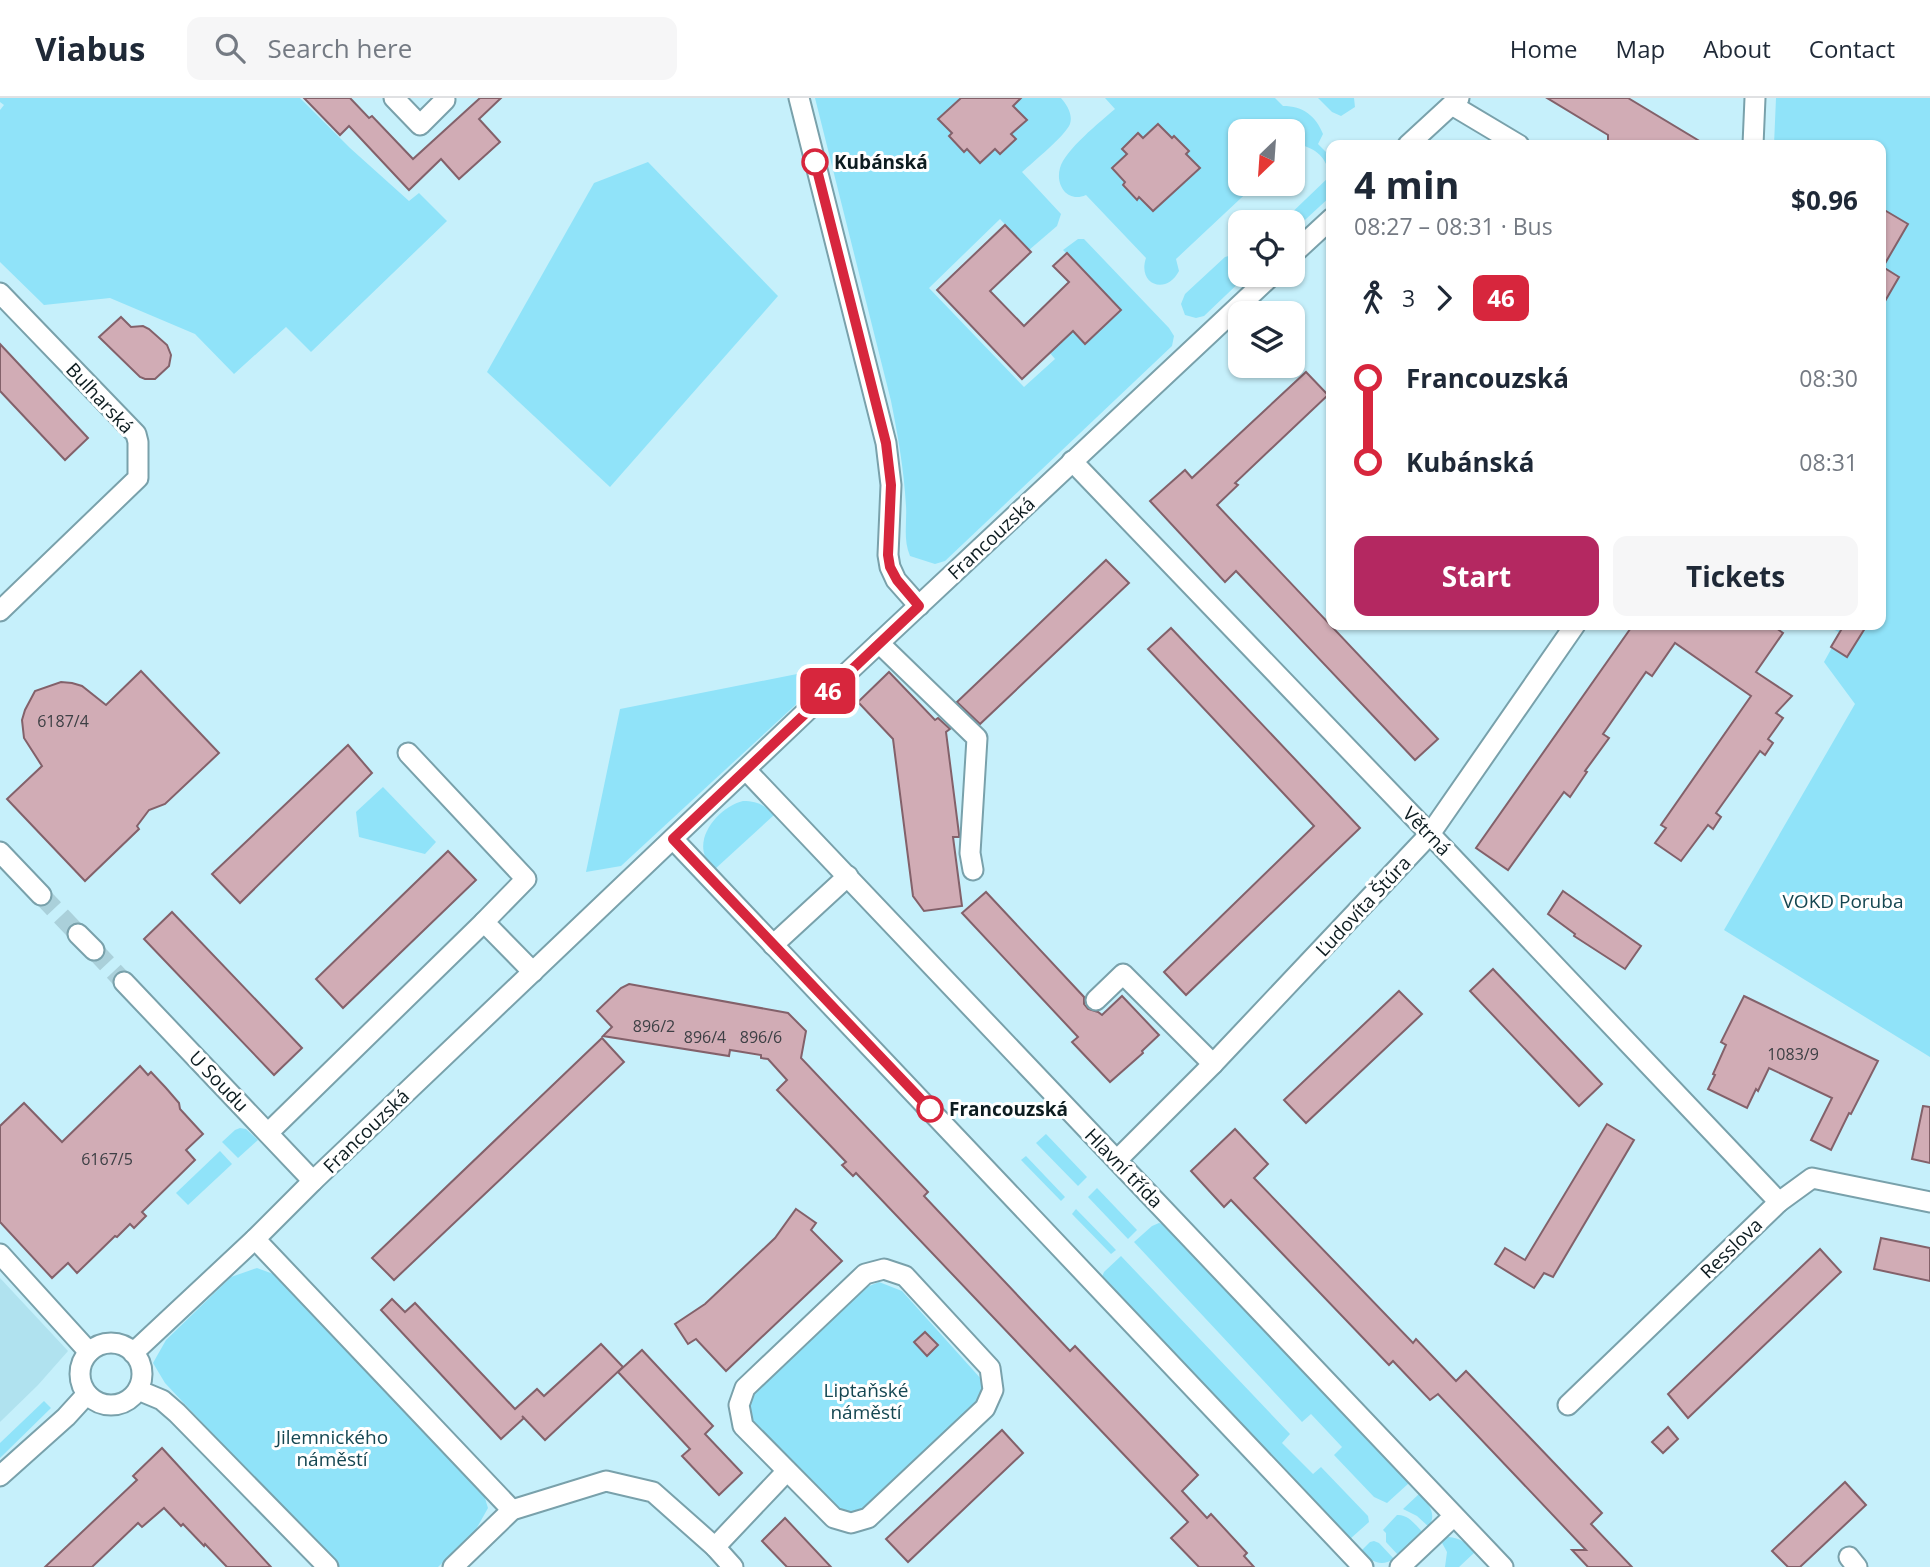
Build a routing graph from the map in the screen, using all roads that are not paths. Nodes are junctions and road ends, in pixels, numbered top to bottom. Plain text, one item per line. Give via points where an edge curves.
1 (394, 98) edge
2 (799, 98) edge
3 (1755, 98) edge
4 (445, 100) dead end
5 (1455, 102) edge
6 (1413, 140) edge
7 (1511, 140) edge
8 (1753, 140) edge
9 (1326, 224) edge
10 (1305, 243) edge
11 (1259, 287) edge
12 (0, 293) edge
13 (1072, 461) junction
14 (4, 601) edge
15 (919, 606) junction
16 (1572, 630) edge
17 (879, 643) junction
18 (408, 753) dead end
19 (746, 770) junction
20 (1430, 834) junction
21 (673, 839) junction
22 (0, 852) edge
23 (973, 870) dead end
24 (848, 876) junction
25 (41, 895) tunnel mouth
26 (484, 922) junction
27 (78, 934) tunnel mouth
28 (774, 945) junction
29 (94, 950) tunnel mouth
30 (533, 972) junction
31 (124, 982) tunnel mouth
32 (1096, 1000) dead end
33 (1213, 1064) junction
34 (268, 1133) junction
35 (1117, 1160) junction
36 (313, 1181) junction
37 (1779, 1202) junction
38 (1930, 1202) edge
39 (255, 1239) junction
40 (0, 1254) edge
41 (89, 1352) junction
42 (133, 1353) junction
43 (138, 1390) junction
44 (87, 1394) junction
45 (1568, 1405) dead end
46 (787, 1471) junction
47 (0, 1476) edge
48 (512, 1510) junction
49 (1454, 1516) junction
50 (715, 1547) junction
51 (328, 1567) edge
52 (453, 1567) edge
53 (733, 1567) edge
54 (1363, 1567) edge
55 (1401, 1567) edge
56 (1503, 1567) edge

1 - 4 street via 420,125
2 - 15 street via 886,443 891,485 890,567
3 - 8 street
5 - 6 street
5 - 7 street
9 - 10 street
11 - 13 street, Francouzská
12 - 14 street, Bulharská via 136,434 138,442 138,478
13 - 15 street, Francouzská
13 - 20 street, Větrná
15 - 17 street, Francouzská
16 - 20 street, Ľudovíta Štúra
17 - 19 street, Francouzská
17 - 23 street via 977,738 970,853
18 - 26 street via 526,880
19 - 21 street, Francouzská
19 - 24 street, Hlavní třída
20 - 33 street, Ľudovíta Štúra
20 - 37 street, Větrná
21 - 28 street
21 - 30 street, Francouzská
22 - 25 street
24 - 28 street
24 - 35 street, Hlavní třída
26 - 30 street
26 - 34 street
27 - 29 street
28 - 54 street
30 - 36 street, Francouzská
31 - 34 street, U Soudu
32 - 33 street via 1123,974
33 - 35 street, Ľudovíta Štúra
34 - 36 street, U Soudu
35 - 49 street, Hlavní třída
36 - 39 street, Francouzská
37 - 38 street, Resslova via 1812,1178
37 - 45 street, Resslova
39 - 42 street, Francouzská
39 - 48 street
40 - 41 street
41 - 42 street via 111,1343
41 - 44 street via 80,1372
42 - 43 street via 142,1374
43 - 44 street via 126,1401 109,1405
43 - 51 street via 162,1400 177,1413
44 - 47 street
46 - 46 street via 834,1518 851,1524 869,1518 985,1408 993,1390 990,1368 905,1276 884,1269 865,1274 745,1388 739,1405 743,1426
46 - 50 street
48 - 50 street via 606,1481 653,1492
48 - 52 street
49 - 55 street
49 - 56 street, Hlavní třída
50 - 53 street

